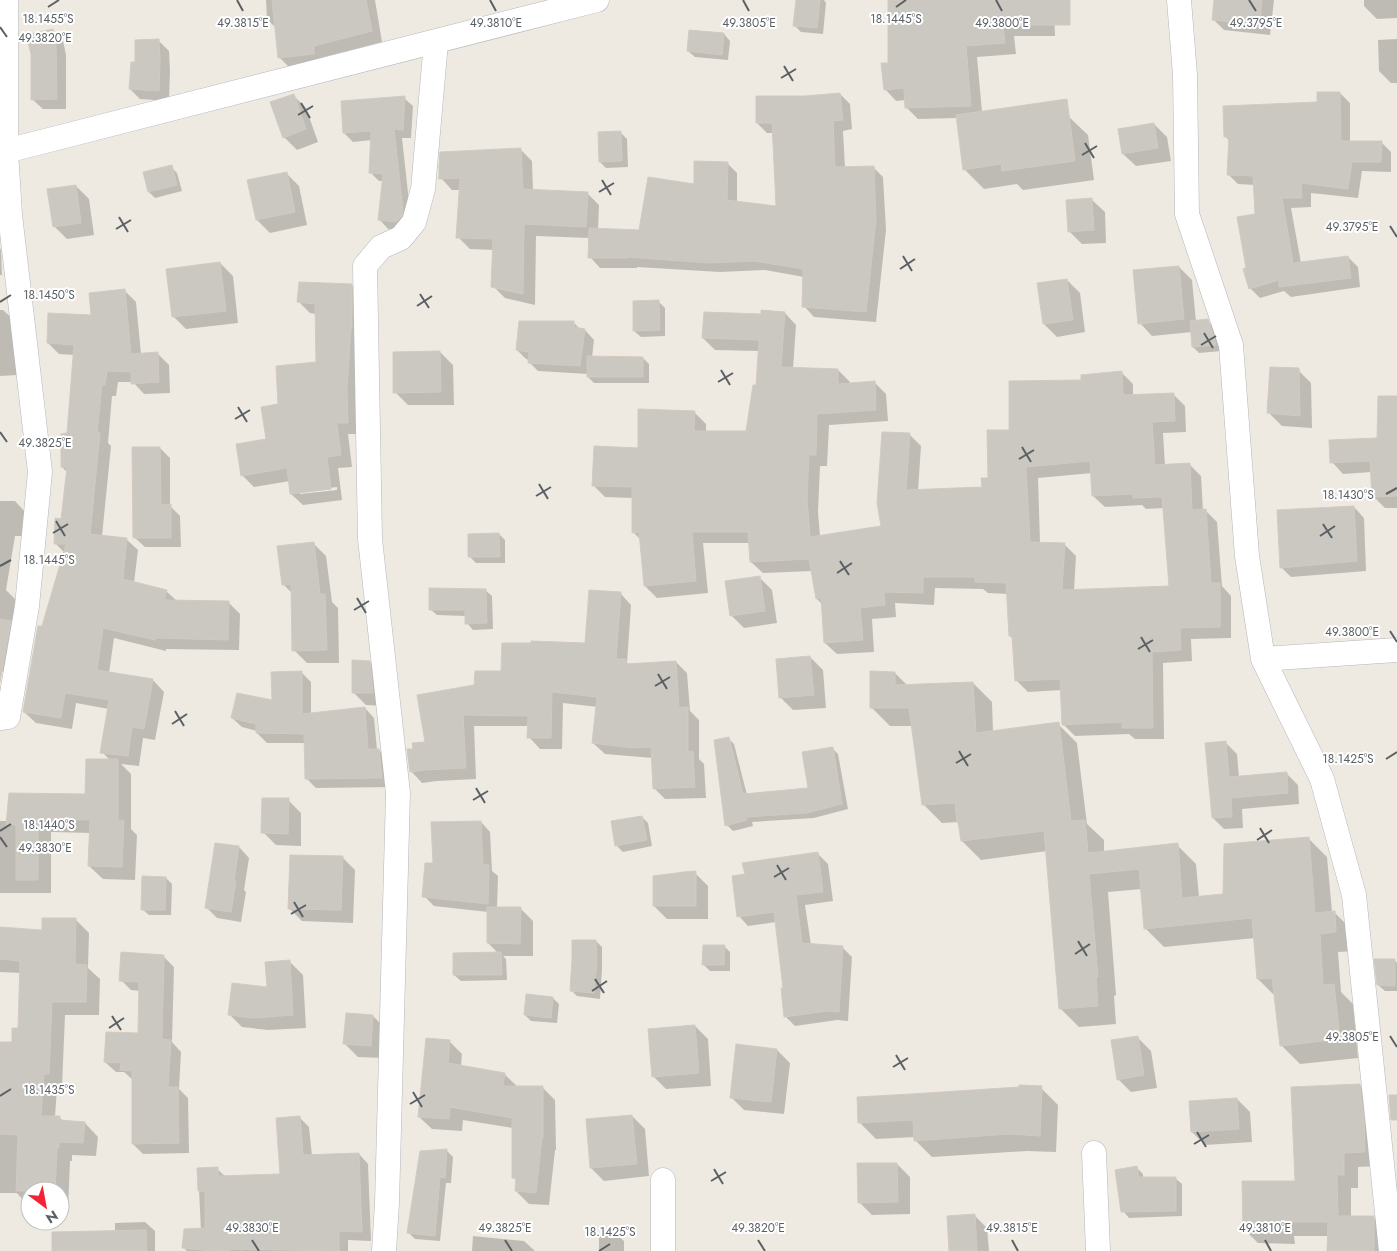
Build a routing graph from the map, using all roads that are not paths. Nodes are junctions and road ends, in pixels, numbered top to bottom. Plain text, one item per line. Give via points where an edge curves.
1 (6, 0) edge
2 (597, 0) edge
3 (1179, 0) edge
4 (436, 42) junction
5 (6, 151) junction
6 (1397, 650) edge
7 (1263, 660) junction
8 (0, 718) edge
9 (1094, 1153) dead end
10 (663, 1180) dead end
11 (384, 1251) edge
12 (663, 1251) edge
13 (1098, 1251) edge
14 (1391, 1251) edge

1 - 5 street
2 - 4 street
3 - 7 street via 1185,75 1187,214 1231,345 1247,556
4 - 5 street
4 - 11 street via 423,189 414,222 400,238 381,247 365,266 370,539 398,793
5 - 8 street via 10,215 40,472 27,606 8,717
6 - 7 street
7 - 14 street via 1322,779 1354,895
9 - 13 street
10 - 12 street

